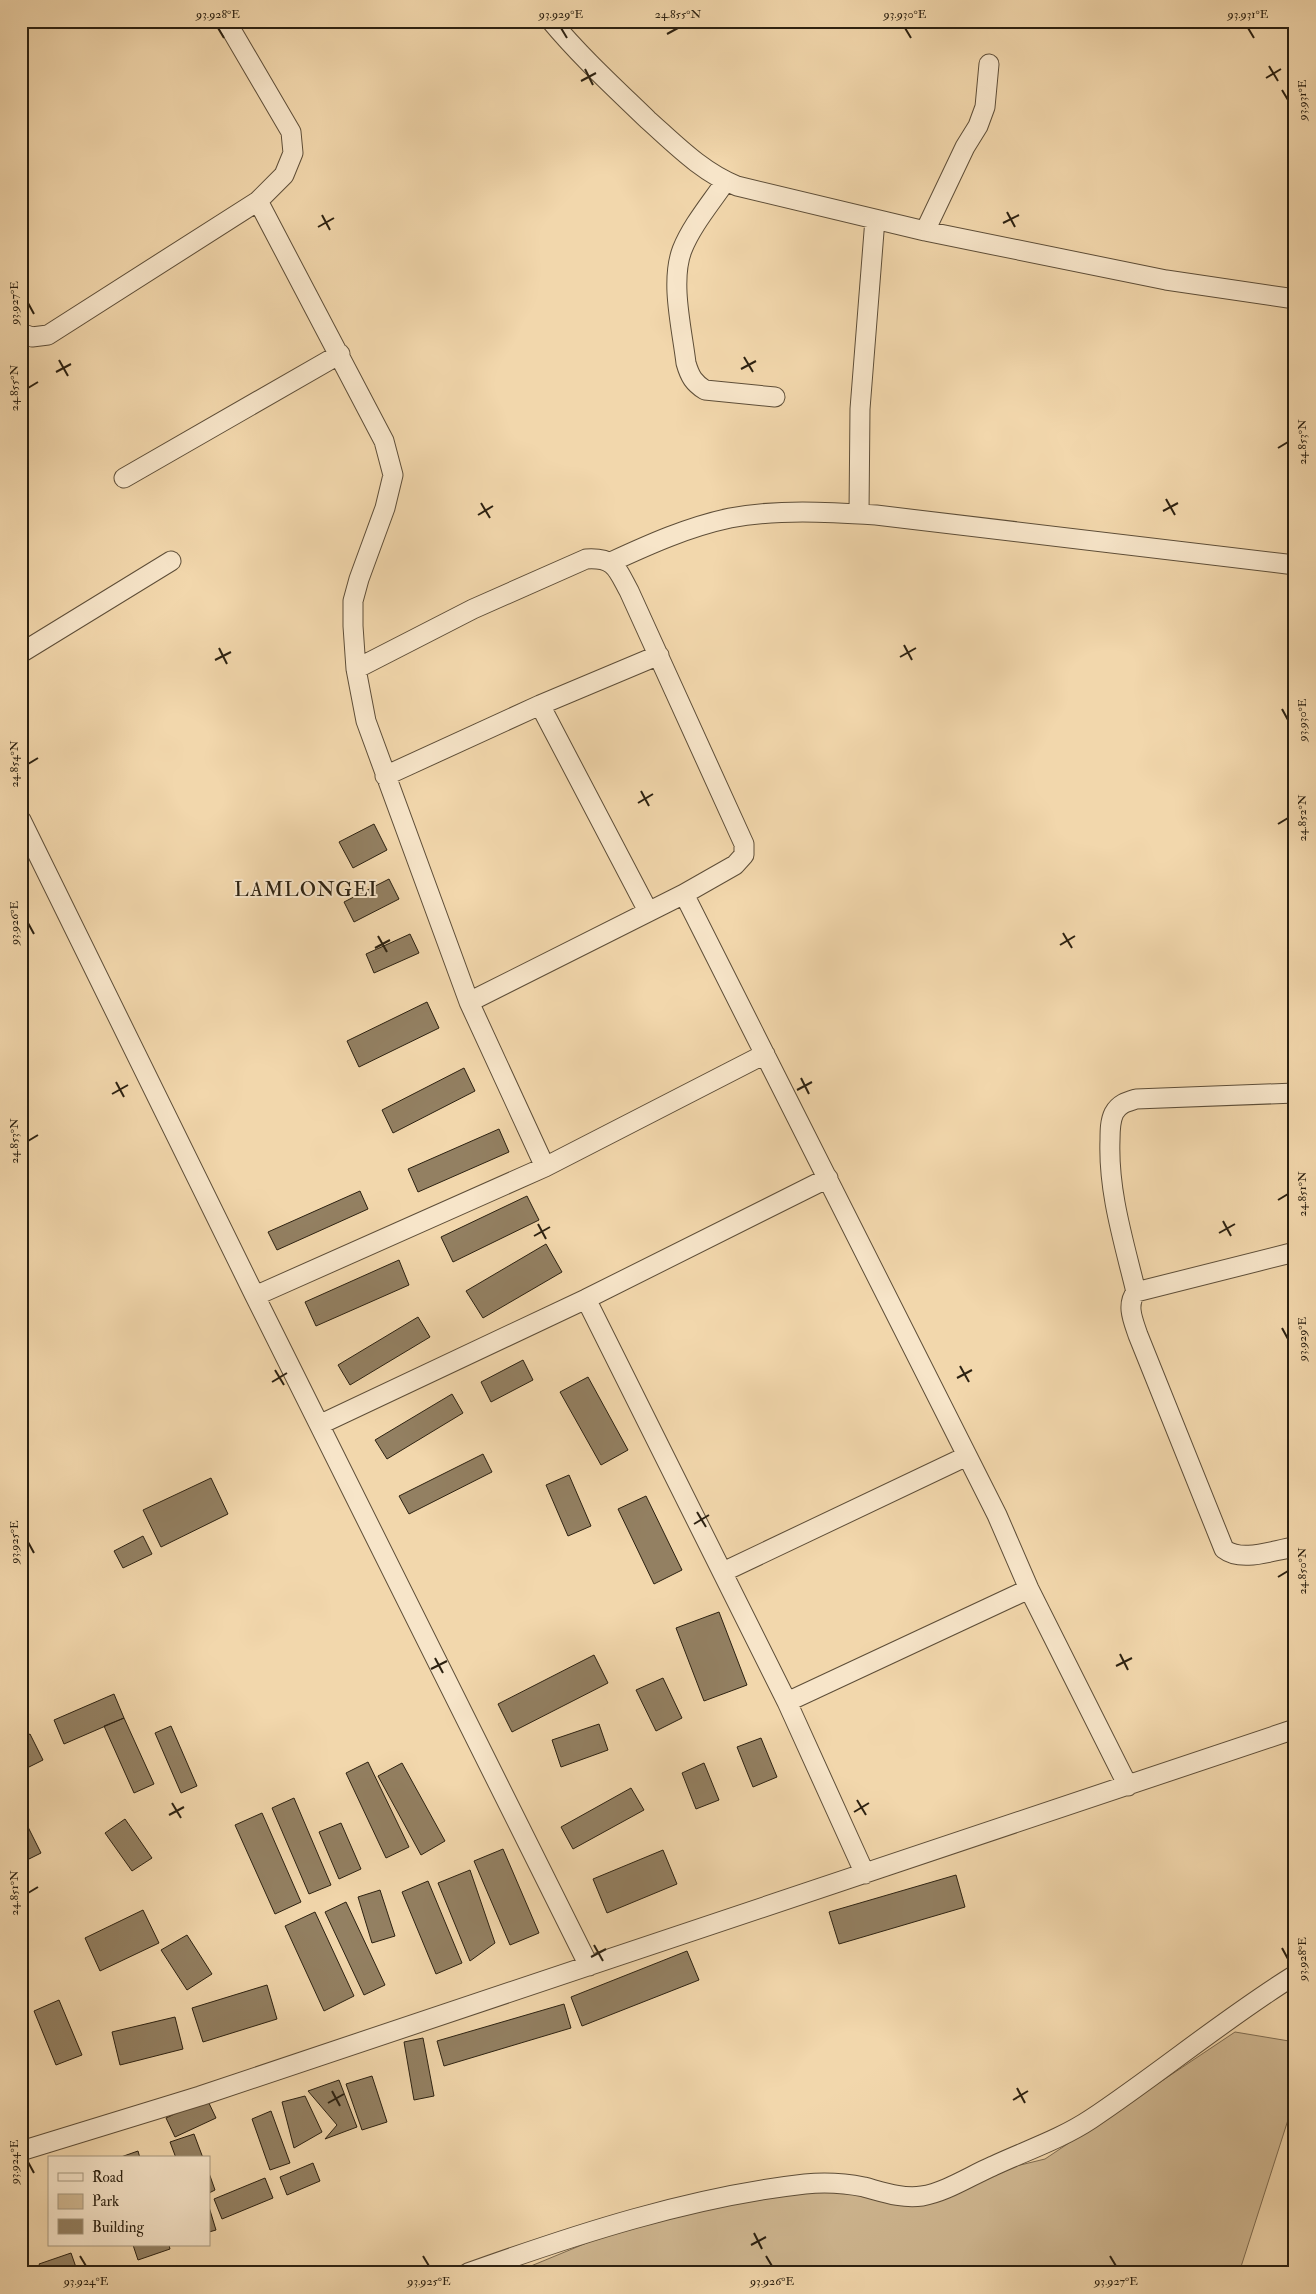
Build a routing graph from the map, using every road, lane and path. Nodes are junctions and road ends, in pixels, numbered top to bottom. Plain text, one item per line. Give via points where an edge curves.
1 (226, 21) edge
2 (551, 21) edge
3 (989, 64) dead end
4 (725, 182) junction
5 (258, 201) junction
6 (875, 219) junction
7 (925, 231) junction
8 (1295, 299) edge
9 (21, 332) edge
10 (340, 354) junction
11 (775, 397) dead end
12 (124, 478) dead end
13 (859, 514) junction
14 (171, 561) dead end
15 (611, 562) junction
16 (1295, 565) edge
17 (21, 653) edge
18 (659, 656) junction
19 (356, 669) junction
20 (540, 705) junction
21 (385, 776) junction
22 (21, 820) edge
23 (684, 894) junction
24 (648, 911) junction
25 (469, 1002) junction
26 (765, 1054) junction
27 (1295, 1093) edge
28 (546, 1167) junction
29 (828, 1178) junction
30 (1295, 1252) edge
31 (1136, 1292) junction
32 (255, 1296) junction
33 (586, 1299) junction
34 (321, 1424) junction
35 (967, 1456) junction
36 (1295, 1547) edge
37 (724, 1572) junction
38 (1029, 1589) junction
39 (788, 1702) junction
40 (1295, 1729) edge
41 (1128, 1786) junction
42 (865, 1874) junction
43 (589, 1966) junction
44 (1295, 1975) edge
45 (21, 2150) edge
46 (468, 2273) edge

1 - 5 street via 290,132 294,152 284,175
2 - 4 street via 612,86 690,159
3 - 7 street via 985,107 978,126
4 - 6 street
4 - 11 street via 690,233 678,266 686,363 689,375 705,390
5 - 9 street via 48,336 32,337
5 - 10 street
6 - 7 street
6 - 13 street via 860,409
7 - 8 street via 1166,280
10 - 12 street
10 - 19 street via 384,441 393,475 353,601
13 - 15 street via 782,513 731,518 674,534
13 - 16 street
14 - 17 street
15 - 18 street via 630,591
15 - 19 street via 586,558 474,609
18 - 20 street
18 - 23 street via 744,844 744,855 735,865
19 - 21 street via 366,721
20 - 21 street
20 - 24 street
21 - 25 street
22 - 32 street
23 - 24 street
23 - 26 street
24 - 25 street
25 - 28 street
26 - 28 street
26 - 29 street
27 - 31 street via 1136,1099 1122,1103 1114,1113 1110,1126 1111,1186
28 - 32 street
29 - 33 street
29 - 35 street
30 - 31 street
31 - 36 street via 1130,1299 1130,1307 1138,1335 1224,1549 1232,1555 1242,1556
32 - 34 street
33 - 34 street
33 - 37 street
34 - 43 street
35 - 37 street
35 - 38 street
37 - 39 street
38 - 39 street
38 - 41 street
39 - 42 street
40 - 41 street
41 - 42 street
42 - 43 street
43 - 45 street via 200,2096
44 - 46 street via 1089,2120 940,2190 921,2196 900,2196 826,2182 778,2187 699,2202 609,2227

